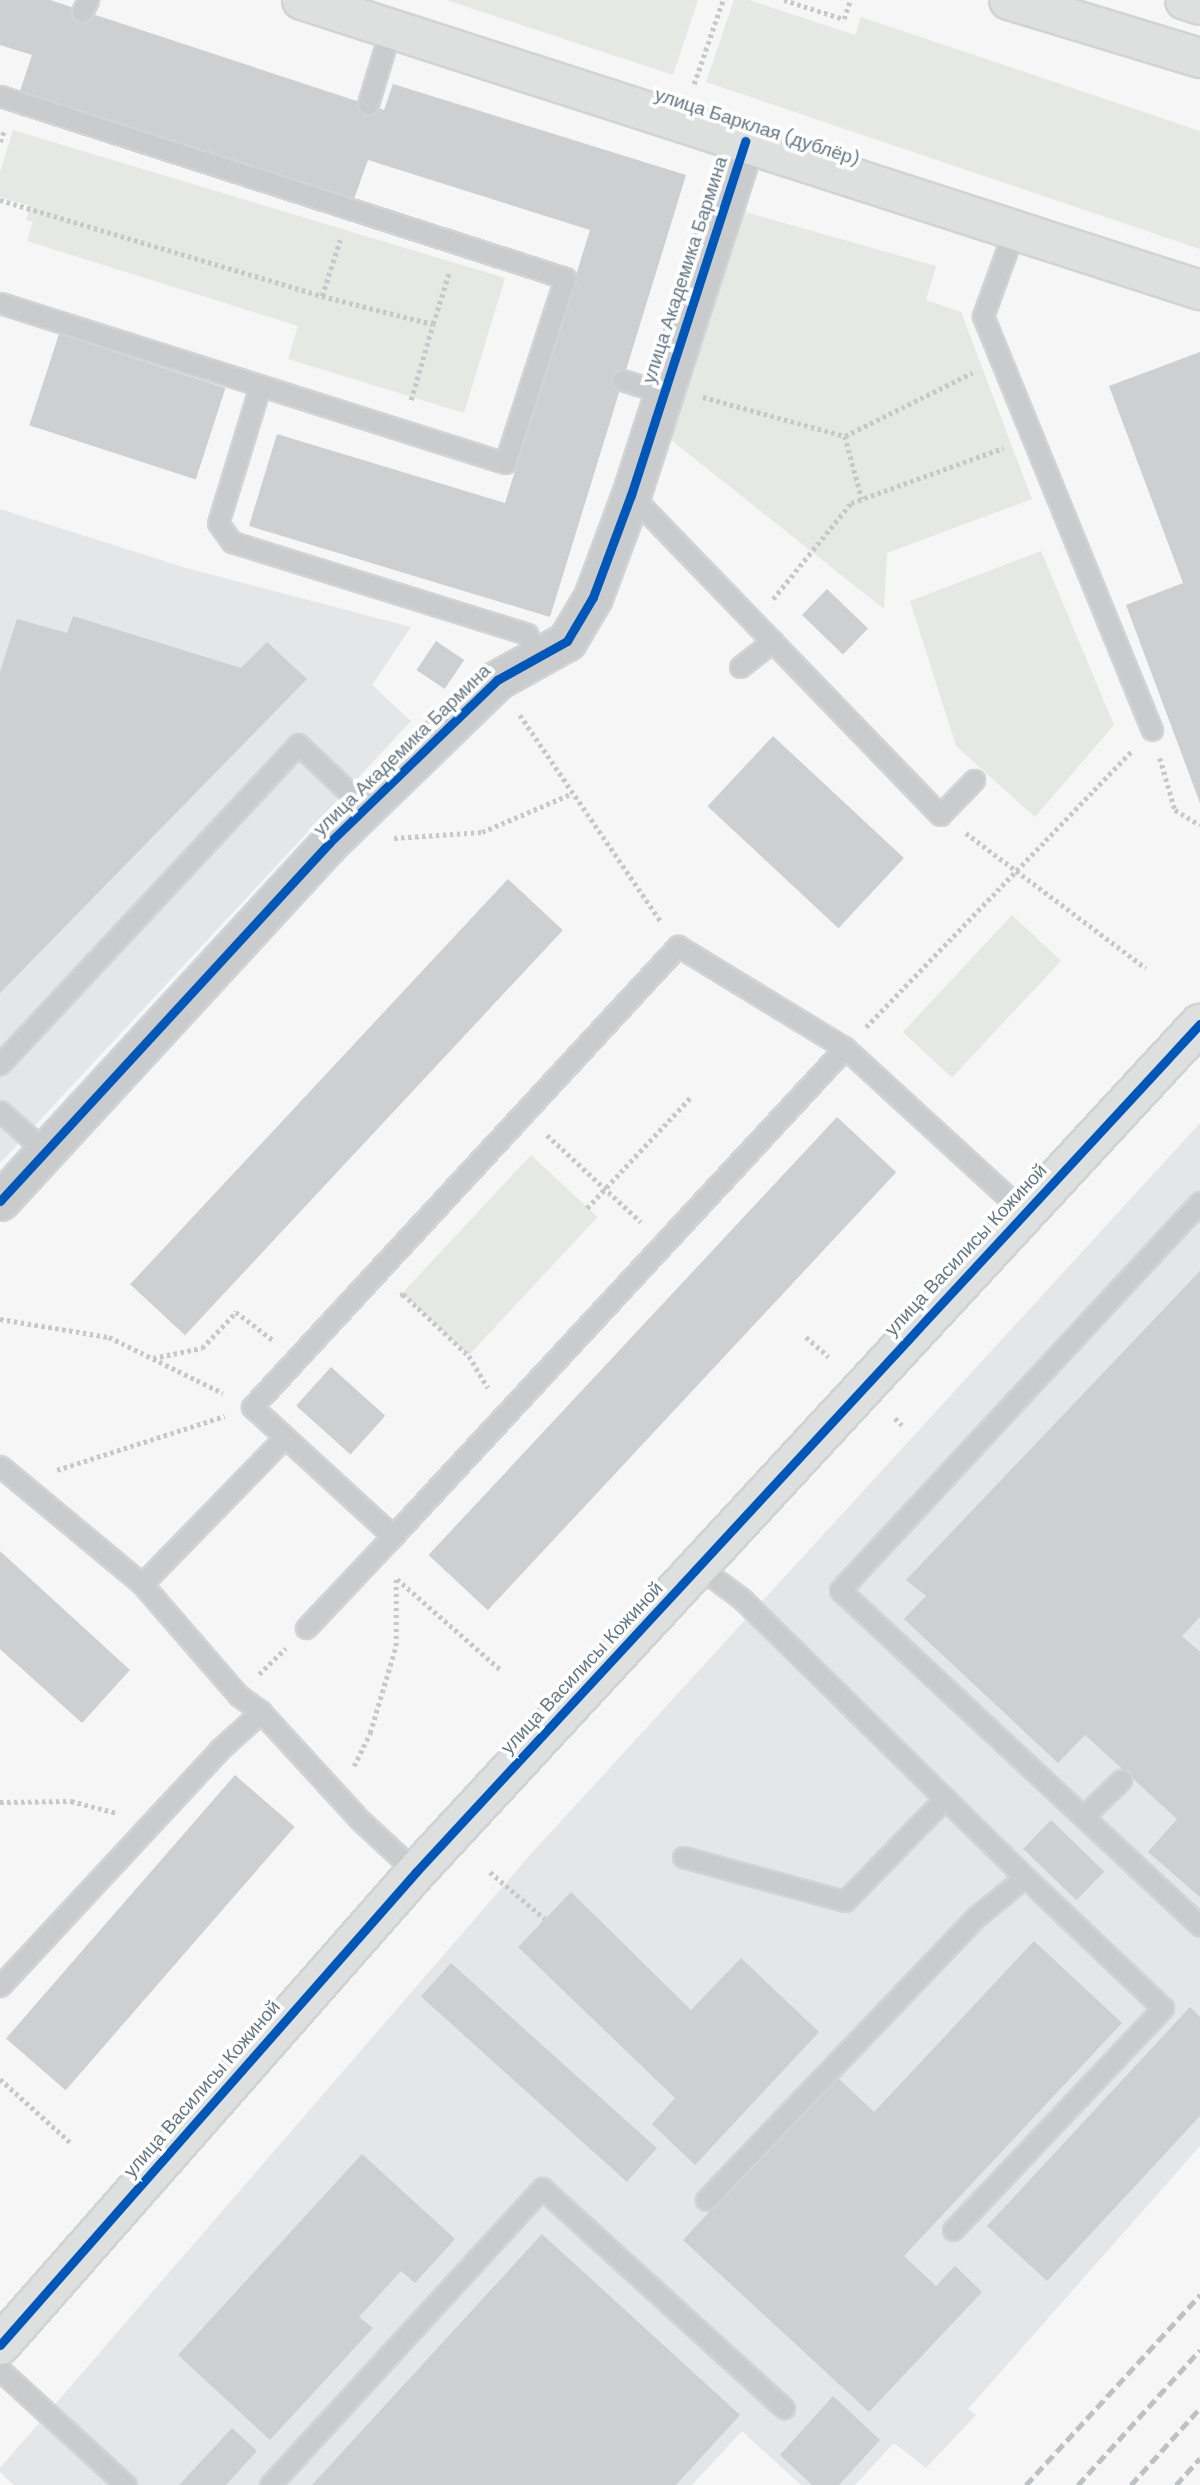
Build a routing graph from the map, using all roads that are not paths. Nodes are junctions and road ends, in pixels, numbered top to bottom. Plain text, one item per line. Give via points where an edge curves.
1 (302, 0) edge
2 (1009, 0) edge
3 (1185, 0) edge
4 (1200, 5) edge
5 (391, 28) junction
6 (1200, 58) edge
7 (0, 96) edge
8 (368, 104) dead end
9 (745, 141) junction
10 (1015, 228) junction
11 (1200, 290) edge
12 (0, 303) edge
13 (622, 380) dead end
14 (260, 386) junction
15 (665, 390) junction
16 (631, 495) junction
17 (773, 641) junction
18 (537, 657) junction
19 (740, 667) dead end
20 (1152, 730) road end
21 (974, 780) dead end
22 (366, 807) junction
23 (1200, 1024) edge
24 (845, 1048) junction
25 (0, 1064) edge
26 (0, 1111) edge
27 (45, 1152) junction
28 (0, 1201) edge
29 (1200, 1202) edge
30 (1024, 1212) junction
31 (285, 1437) junction
32 (0, 1466) edge
33 (393, 1536) junction
34 (699, 1567) junction
35 (142, 1584) junction
36 (306, 1628) road end
37 (261, 1712) junction
38 (1121, 1780) dead end
39 (945, 1798) junction
40 (1084, 1816) junction
41 (683, 1857) dead end
42 (416, 1872) junction
43 (1026, 1877) junction
44 (1200, 1926) edge
45 (0, 1986) edge
46 (706, 2200) dead end
47 (953, 2230) dead end
48 (0, 2345) edge
49 (0, 2370) edge
50 (784, 2408) dead end
51 (126, 2485) edge
52 (270, 2485) edge

1 - 5 street, улица Барклая (дублёр)
2 - 6 street
3 - 4 street
5 - 8 lane
5 - 9 street, улица Барклая (дублёр)
7 - 14 lane via 51,107 565,278 545,354 505,463
9 - 10 street, улица Барклая (дублёр)
9 - 15 street, улица Академика Бармина
10 - 11 street, улица Барклая (дублёр)
10 - 20 lane via 984,316
12 - 14 lane
13 - 15 lane
14 - 18 lane via 218,523 232,542 527,634
15 - 16 street, улица Академика Бармина
16 - 17 lane
16 - 18 street, улица Академика Бармина via 593,597 567,641
17 - 19 lane
17 - 21 lane via 940,815
18 - 22 street, улица Академика Бармина via 497,680
22 - 25 lane via 298,744
22 - 27 street, улица Академика Бармина
23 - 30 street, улица Василисы Кожиной
24 - 30 lane
24 - 31 lane via 678,946 253,1407
24 - 33 lane
26 - 27 lane
27 - 28 street, улица Академика Бармина
29 - 40 lane via 840,1590
30 - 34 street, улица Василисы Кожиной
31 - 33 lane
31 - 35 lane
32 - 35 lane
33 - 36 lane
34 - 39 lane via 741,1599
34 - 42 street, улица Василисы Кожиной
35 - 37 lane via 238,1695
37 - 42 lane
37 - 45 lane via 219,1750
38 - 40 lane
39 - 41 lane via 845,1901
39 - 43 lane
40 - 44 lane
42 - 48 street, улица Василисы Кожиной
43 - 46 lane via 976,1917
43 - 47 lane via 1163,2008
49 - 51 lane
50 - 52 lane via 542,2188

